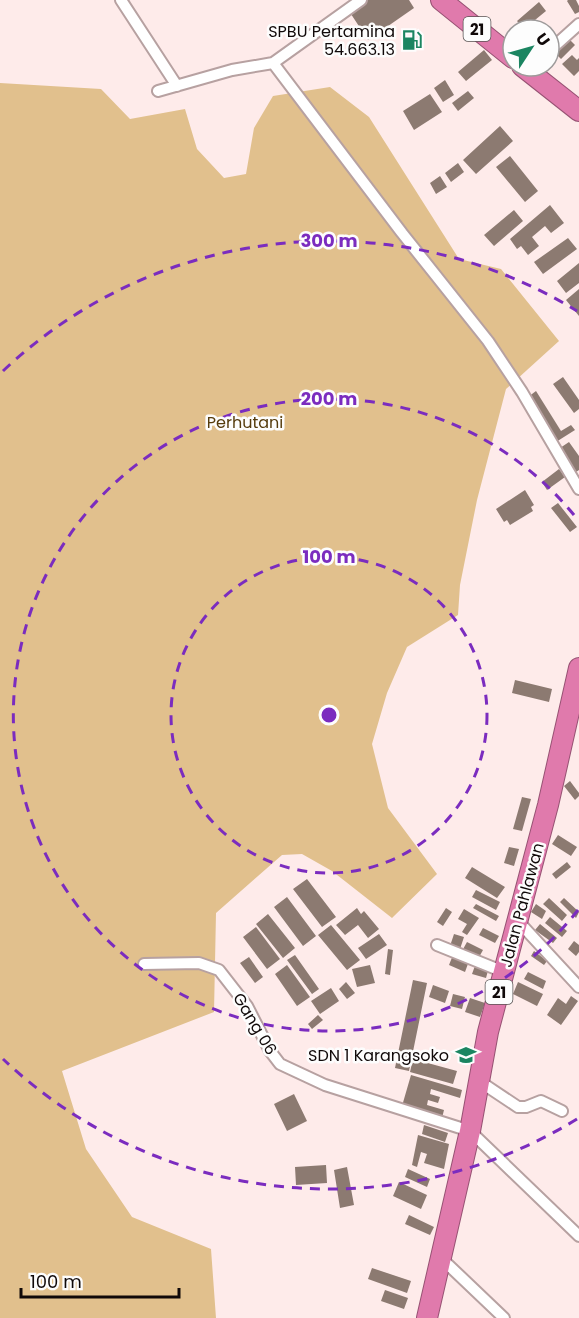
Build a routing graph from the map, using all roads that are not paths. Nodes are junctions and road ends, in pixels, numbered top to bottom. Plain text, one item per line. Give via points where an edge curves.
1 (121, 0) edge
2 (361, 0) edge
3 (450, 2) edge
4 (579, 24) edge
5 (561, 40) edge
6 (501, 45) edge
7 (273, 63) junction
8 (540, 78) edge
9 (177, 86) junction
10 (158, 91) dead end
11 (579, 111) edge
12 (579, 489) edge
13 (579, 668) edge
14 (517, 920) junction
15 (437, 945) dead end
16 (144, 964) dead end
17 (504, 972) junction
18 (579, 987) edge
19 (479, 1081) junction
20 (562, 1111) dead end
21 (470, 1131) junction
22 (579, 1236) edge
23 (441, 1258) junction
24 (428, 1318) edge
25 (504, 1318) edge

1 - 9 street
2 - 7 street
3 - 6 highway, 21
4 - 5 street
7 - 9 street
7 - 12 street via 488,341
8 - 11 highway, 21
9 - 10 street
13 - 14 highway, Jalan Pahlawan / 21
14 - 17 highway, Jalan Pahlawan / 21
14 - 18 street
15 - 17 street
16 - 21 street, Gang 06 via 188,963 219,970 247,1006 274,1058 283,1066 326,1085
17 - 19 highway, Jalan Pahlawan / 21
19 - 20 street via 518,1107 541,1101
19 - 21 highway, Jalan Pahlawan / 21
21 - 22 street
21 - 23 highway, Jalan Pahlawan / 21
23 - 24 highway, Jalan Pahlawan / 21
23 - 25 street

